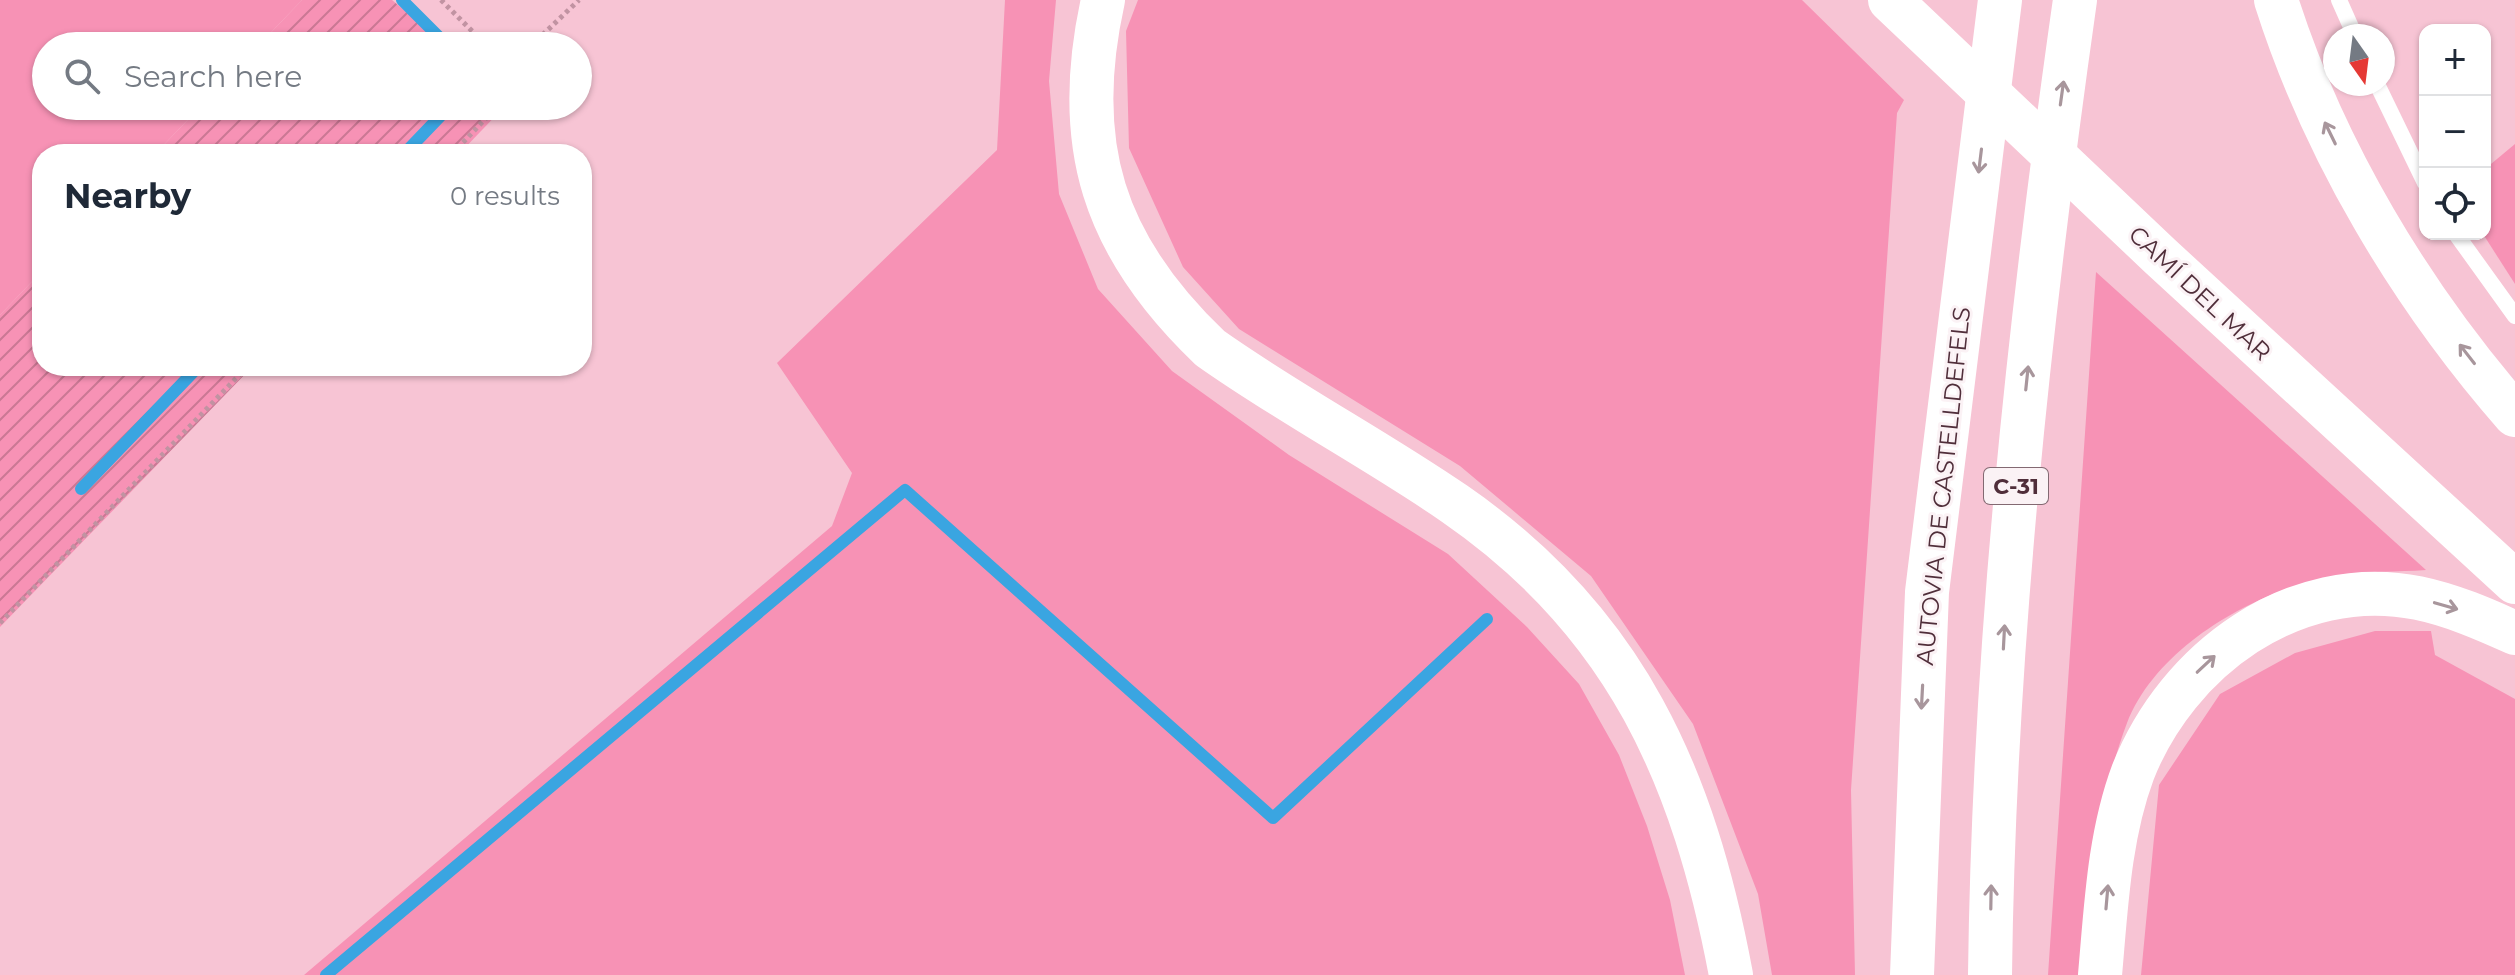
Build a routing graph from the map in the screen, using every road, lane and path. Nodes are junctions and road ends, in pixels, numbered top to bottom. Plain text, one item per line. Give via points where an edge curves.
1 (441, 0) edge
2 (579, 0) edge
3 (1103, 0) edge
4 (1890, 0) edge
5 (2000, 0) edge
6 (2075, 0) edge
7 (2276, 0) edge
8 (2339, 0) edge
9 (2350, 24) edge
10 (473, 32) edge
11 (546, 32) edge
12 (2383, 96) edge
13 (484, 120) edge
14 (462, 144) edge
15 (2419, 171) edge
16 (2460, 240) edge
17 (2515, 316) edge
18 (238, 376) edge
19 (2515, 415) edge
20 (2515, 582) edge
21 (0, 623) edge
22 (2515, 633) edge
23 (1731, 975) edge
24 (1912, 975) edge
25 (1990, 975) edge
26 (2100, 975) edge

1 - 10 path
2 - 11 path
3 - 23 main road via 1093,45 1090,127 1097,172 1131,252 1181,321 1210,348 1456,505 1536,568 1573,608 1630,685 1681,786 1703,848
4 - 20 main road, CAMÍ DEL MAR
5 -> 24 main road, AUTOVIA DE CASTELLDEFELS via 1927,592
25 -> 6 main road, C-31 via 2006,590 2039,251
19 -> 7 main road via 2440,319 2362,197 2309,91
8 - 9 lane
12 - 15 lane
13 - 14 path
16 - 17 lane
18 - 21 path
26 -> 22 main road via 2109,875 2132,774 2178,691 2224,647 2297,608 2377,594 2441,604

